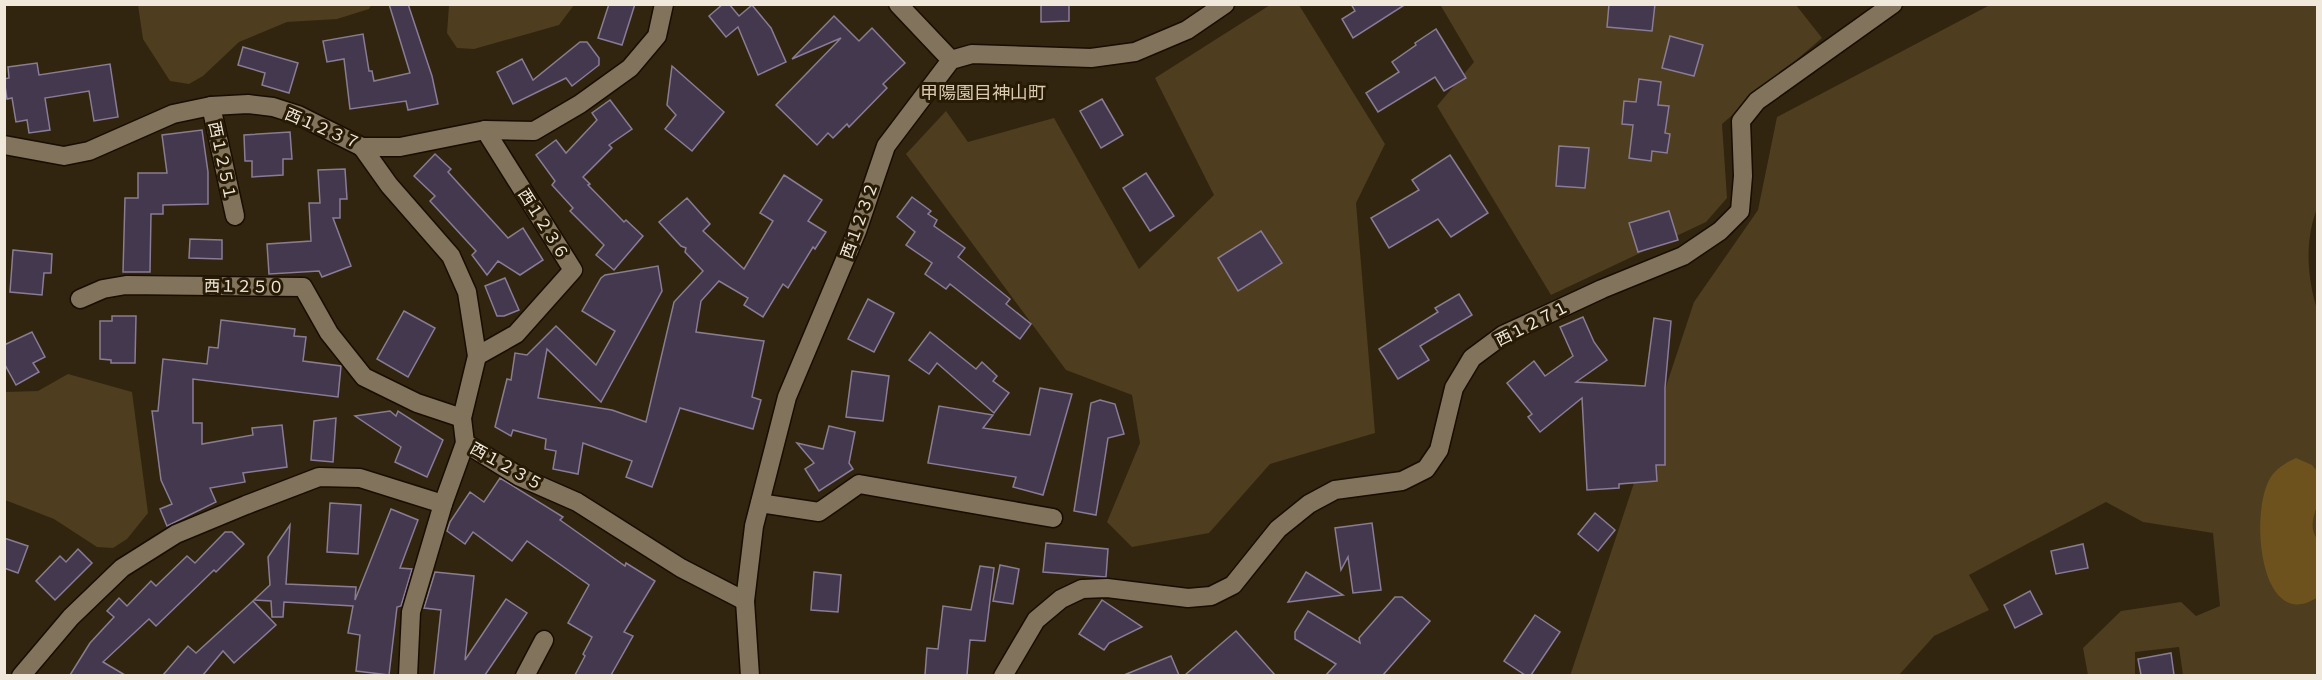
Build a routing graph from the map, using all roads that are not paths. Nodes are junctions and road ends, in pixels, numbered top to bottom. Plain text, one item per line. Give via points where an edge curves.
1 (664, 4) edge
2 (898, 4) edge
3 (1225, 4) edge
4 (1893, 4) edge
5 (951, 60) junction
6 (211, 106) junction
7 (485, 130) junction
8 (4, 145) edge
9 (362, 147) junction
10 (235, 216) dead end
11 (80, 299) dead end
12 (477, 356) junction
13 (462, 418) junction
14 (465, 443) junction
15 (760, 503) junction
16 (443, 504) junction
17 (1053, 518) dead end
18 (745, 601) junction
19 (544, 640) dead end
20 (21, 675) edge
21 (408, 675) edge
22 (525, 675) edge
23 (750, 675) edge
24 (1003, 675) edge

1 - 7 street, 西１２３７ via 657,36 630,68 580,104 534,131
2 - 5 street
3 - 5 street via 1187,30 1135,52 1091,58 972,54
4 - 24 street, 西１２７１ via 1757,101 1741,121 1740,211 1720,231 1683,256 1503,335 1472,358 1454,388 1438,450 1426,469 1402,481 1335,490 1309,504 1278,529 1233,585 1211,596 1188,598 1107,588 1082,589 1061,599 1036,620
5 - 15 street, 西１２３２ via 886,146 857,231 787,397
6 - 8 street, 西１２３７ via 173,114 89,150 64,156
6 - 9 street, 西１２３７ via 273,107
6 - 10 street, 西１２５１
7 - 9 street, 西１２３７ via 400,147
7 - 12 street, 西１２３６ via 573,270 516,334
9 - 12 street, 西１２３５ via 389,185 451,256 467,292
11 - 13 street, 西１２５０ via 126,285 303,287 328,333 364,377 417,403
12 - 13 street, 西１２３５
13 - 14 street, 西１２３５
14 - 16 street
14 - 18 street, 西１２３５ via 520,477 577,502 681,568
15 - 17 street via 819,512 859,484
15 - 18 street, 西１２３２
16 - 20 street via 360,478 319,477 246,505 176,534 122,568 71,617
16 - 21 street via 411,612
18 - 23 street, 西１２３２
19 - 22 street

